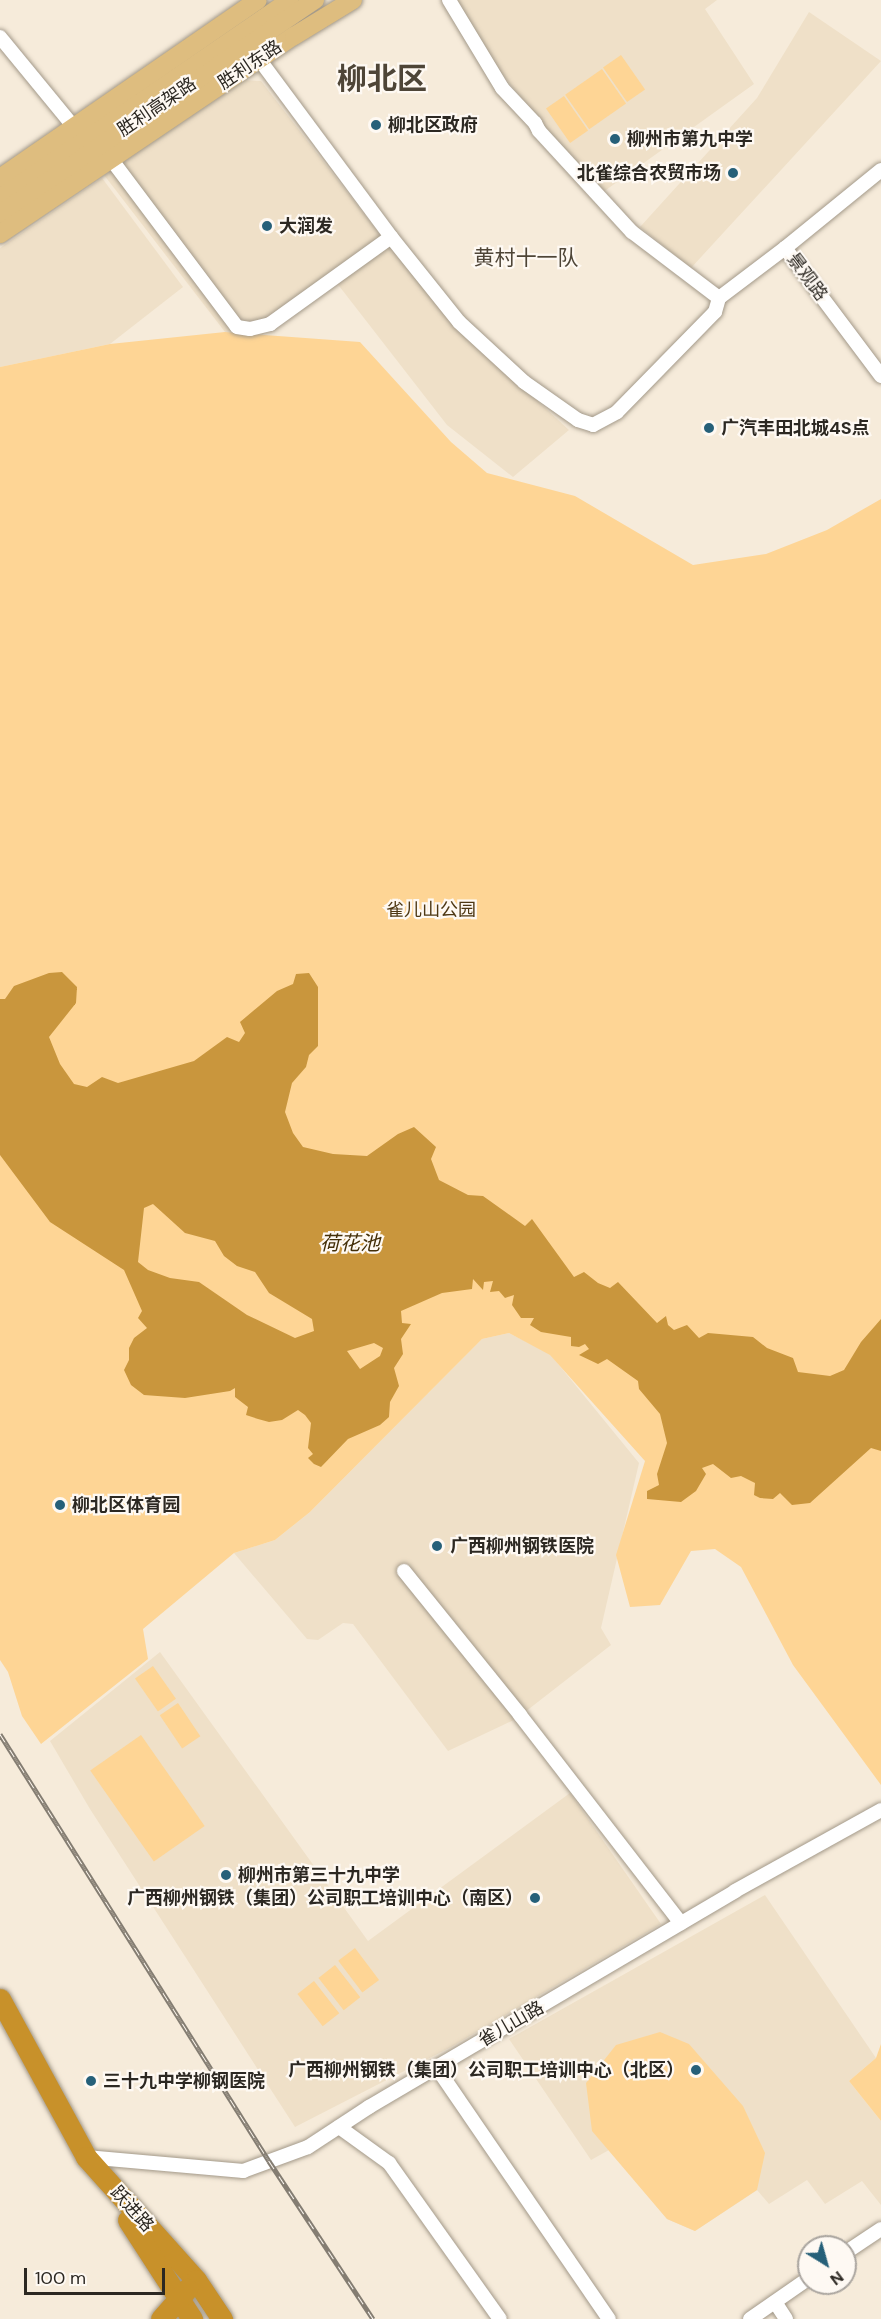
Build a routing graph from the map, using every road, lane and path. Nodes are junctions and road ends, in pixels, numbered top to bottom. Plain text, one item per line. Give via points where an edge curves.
1 (258, 0) edge
2 (290, 0) edge
3 (315, 0) edge
4 (338, 0) edge
5 (353, 0) edge
6 (450, 0) edge
7 (294, 36) junction
8 (0, 37) edge
9 (259, 59) junction
10 (74, 128) junction
11 (111, 159) junction
12 (881, 170) edge
13 (0, 178) edge
14 (0, 198) edge
15 (0, 214) edge
16 (0, 234) edge
17 (391, 237) junction
18 (785, 248) junction
19 (718, 297) junction
20 (881, 376) edge
21 (404, 1571) dead end
22 (881, 1810) edge
23 (681, 1923) junction
24 (0, 1999) edge
25 (0, 2027) edge
26 (437, 2068) junction
27 (339, 2127) junction
28 (86, 2157) junction
29 (881, 2229) edge
30 (857, 2245) edge
31 (196, 2280) junction
32 (797, 2286) edge
33 (180, 2298) junction
34 (775, 2302) junction
35 (215, 2316) edge
36 (161, 2319) edge
37 (192, 2319) edge
38 (500, 2319) edge
39 (609, 2319) edge
40 (750, 2319) edge
41 (786, 2319) edge

1 - 10 main road
2 - 14 main road, 胜利高架路
3 - 15 main road, 胜利高架路
4 - 7 main road
5 - 7 main road, 胜利东路
6 - 19 street via 502,88 539,131 632,232
7 - 9 main road, 胜利东路
8 - 10 street
9 - 11 main road, 胜利东路
9 - 17 street
10 - 13 main road
11 - 16 main road, 胜利东路
11 - 17 street via 237,327 250,329 270,324
12 - 18 street, 景观路
17 - 19 street via 486,350 558,407 593,424 617,412 715,312
18 - 19 street
18 - 20 street, 景观路
21 - 23 street
22 - 23 street, 雀儿山路
23 - 26 street, 雀儿山路
24 - 28 highway, 跃进路
25 - 28 highway, 跃进路
26 - 27 street, 雀儿山路
26 - 39 street
27 - 28 street, 雀儿山路 via 308,2147 243,2171
27 - 38 street via 389,2163
28 - 31 highway, 跃进路
28 - 33 highway, 跃进路
29 - 30 street
31 - 33 highway
31 - 35 highway, 跃进路
32 - 34 street
33 - 36 highway
33 - 37 highway, 跃进路
34 - 40 street
34 - 41 street

